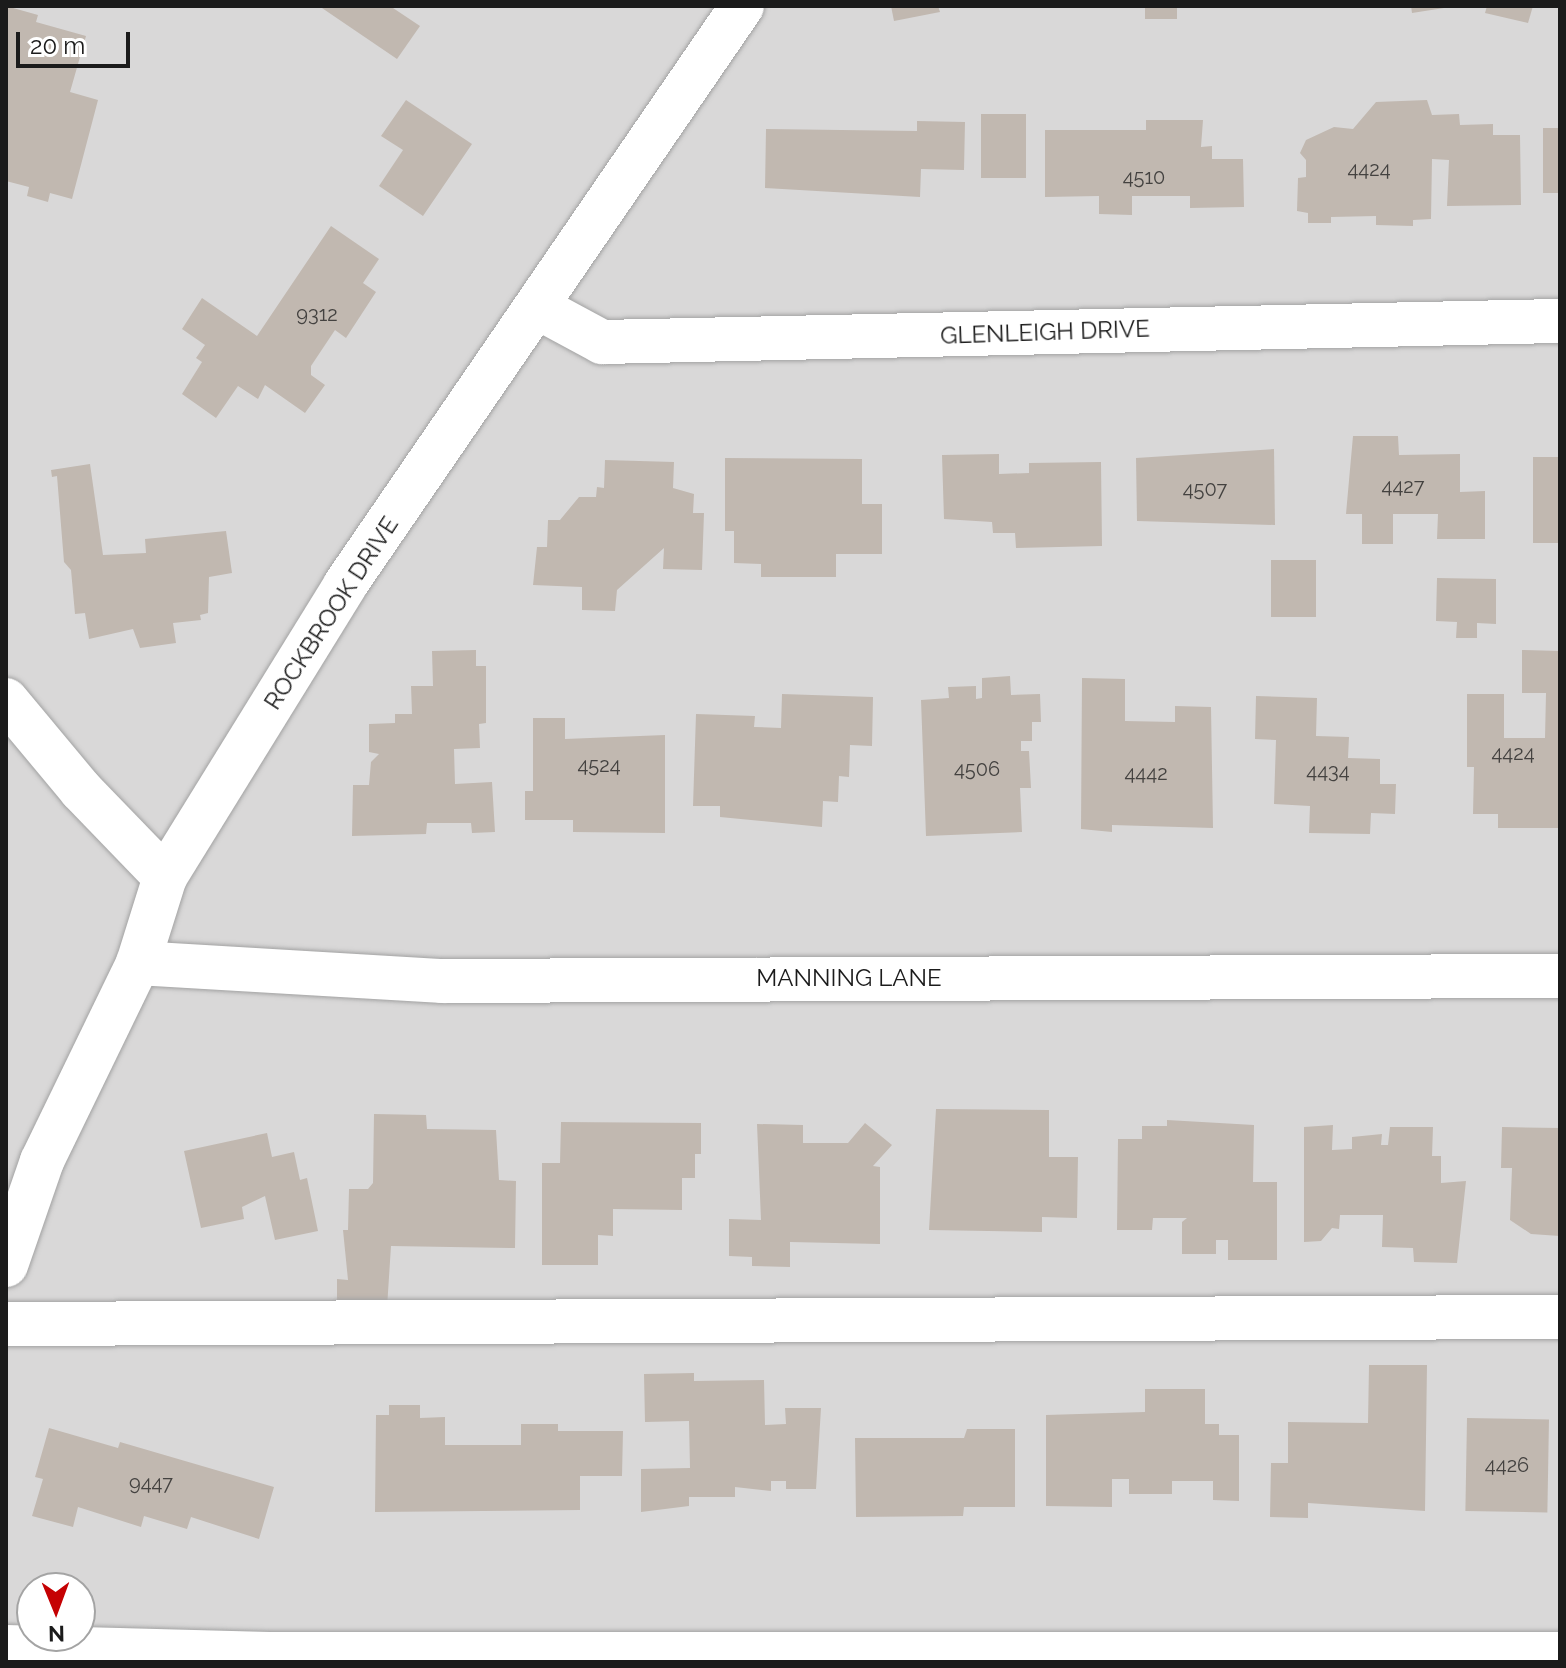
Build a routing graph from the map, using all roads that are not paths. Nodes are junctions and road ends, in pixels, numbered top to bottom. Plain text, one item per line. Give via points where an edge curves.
1 (742, 6) edge
2 (539, 308) junction
3 (1560, 321) edge
4 (6, 700) edge
5 (165, 877) junction
6 (138, 963) junction
7 (1560, 976) edge
8 (6, 1265) edge
9 (1560, 1317) edge
10 (6, 1324) edge
11 (6, 1647) edge
12 (1560, 1654) edge

1 - 2 street, ROCKBROOK DRIVE
2 - 3 street, GLENLEIGH DRIVE via 602,342
2 - 5 street, ROCKBROOK DRIVE via 345,585
4 - 5 street via 81,790
5 - 6 street, ROCKBROOK DRIVE
6 - 7 street, MANNING LANE via 442,981
6 - 8 street, ROCKBROOK DRIVE via 42,1161
9 - 10 street
11 - 12 street via 269,1654

